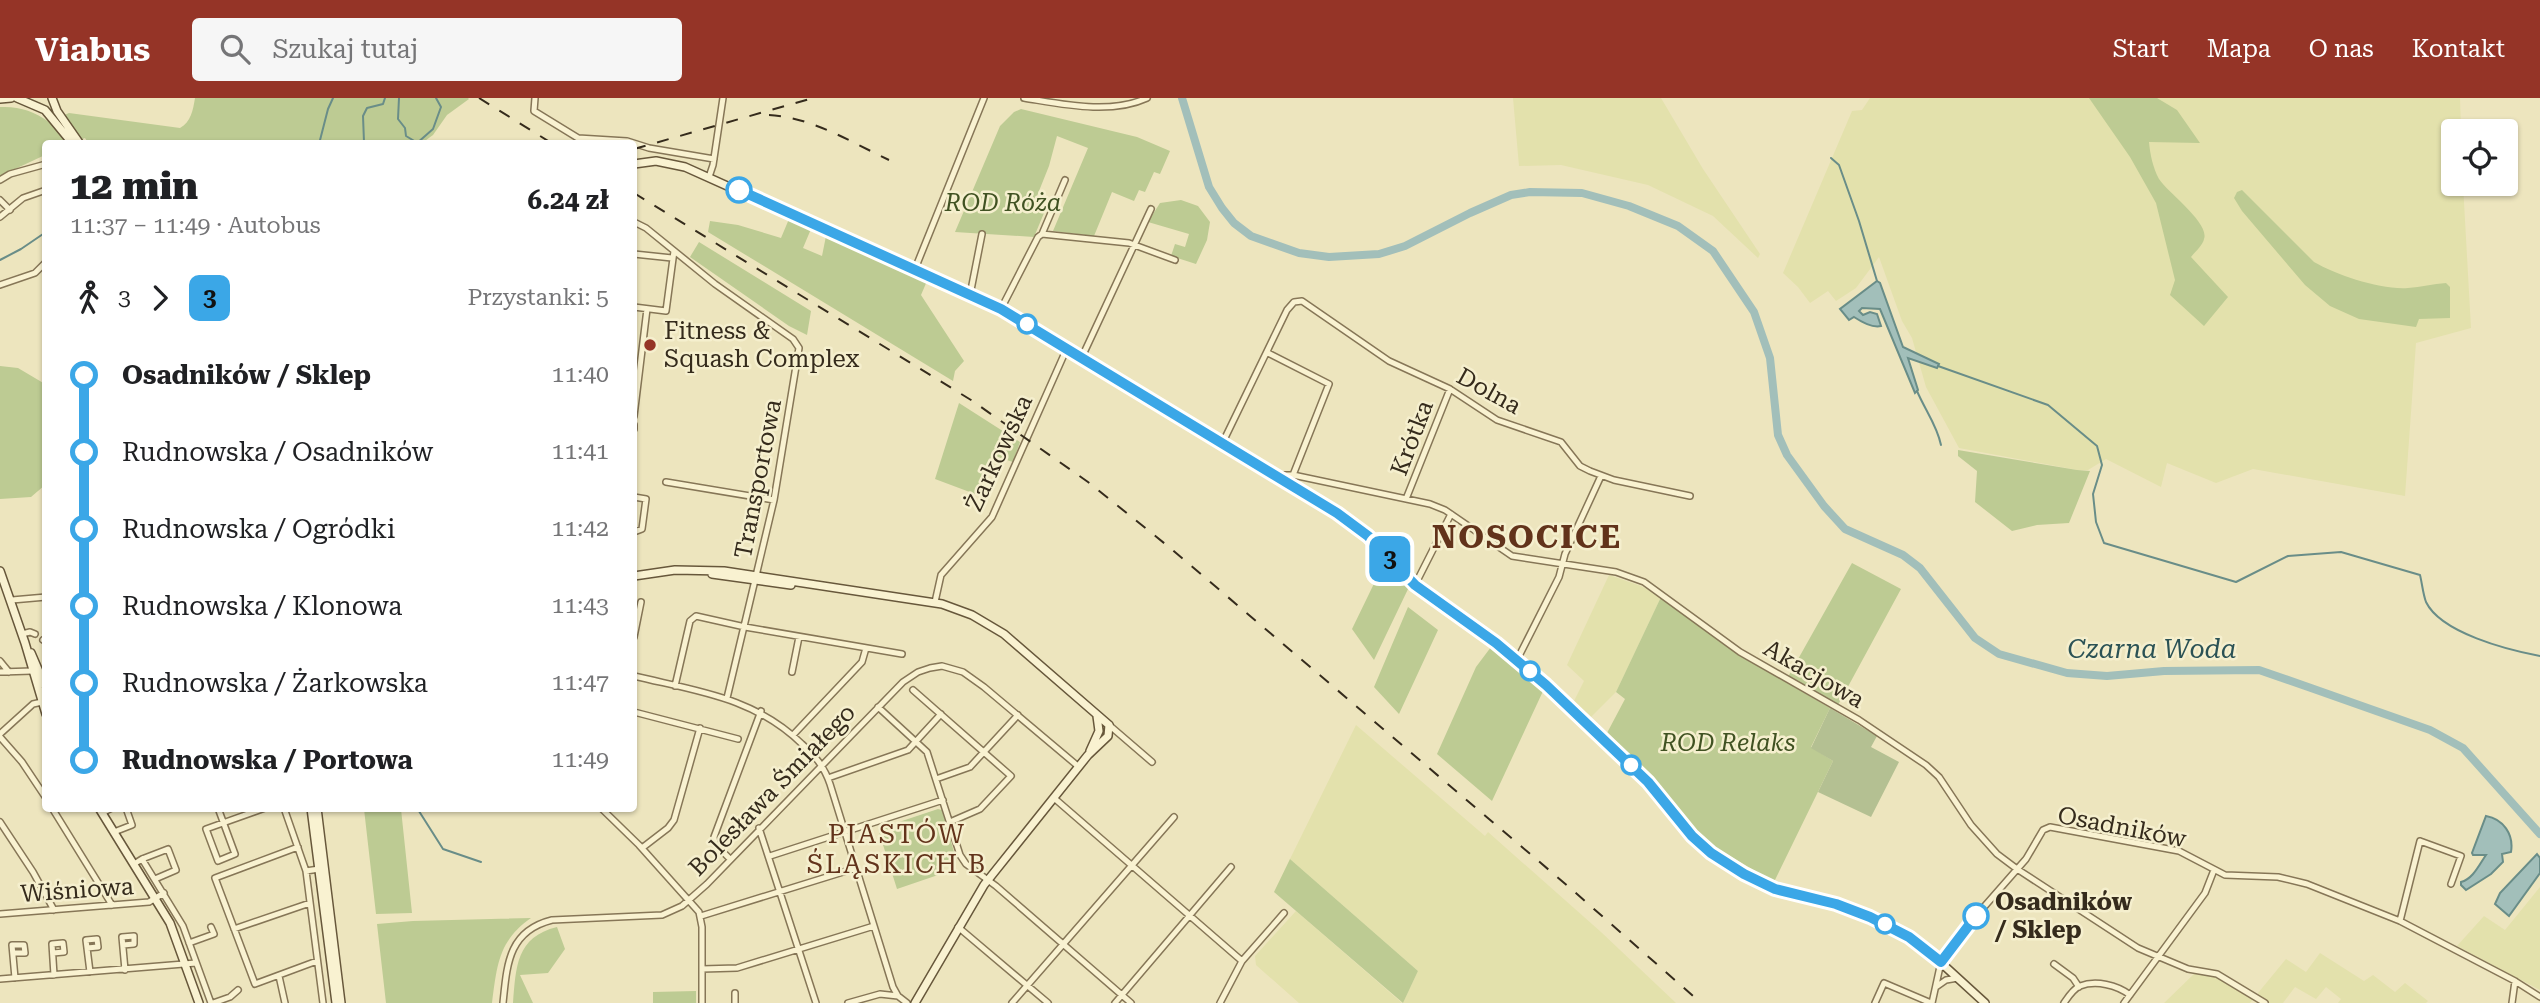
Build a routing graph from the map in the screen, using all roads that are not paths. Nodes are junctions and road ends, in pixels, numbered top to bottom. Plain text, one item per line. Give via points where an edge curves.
1 (11, 98) edge
2 (17, 98) edge
3 (52, 98) edge
4 (535, 98) edge
5 (723, 98) edge
6 (984, 98) edge
7 (1024, 98) edge
8 (1147, 98) edge
9 (0, 99) edge
10 (27, 100) edge
11 (38, 106) junction
12 (62, 130) junction
13 (66, 140) edge
14 (69, 140) edge
15 (77, 140) edge
16 (611, 140) edge
17 (637, 144) edge
18 (714, 159) junction
19 (637, 164) edge
20 (42, 165) edge
21 (709, 177) junction
22 (0, 180) edge
23 (1065, 180) dead end
24 (42, 191) edge
25 (0, 200) edge
26 (1151, 208) dead end
27 (10, 210) junction
28 (0, 217) edge
29 (637, 224) edge
30 (982, 234) dead end
31 (1042, 234) junction
32 (1133, 244) junction
33 (637, 254) edge
34 (673, 255) junction
35 (1175, 260) dead end
36 (42, 266) edge
37 (915, 270) junction
38 (0, 285) edge
39 (970, 295) junction
40 (637, 307) edge
41 (647, 309) junction
42 (1001, 309) junction
43 (1067, 348) junction
44 (1268, 353) junction
45 (1082, 357) junction
46 (637, 375) edge
47 (1450, 389) junction
48 (1223, 442) junction
49 (1278, 475) junction
50 (1293, 475) junction
51 (1601, 475) junction
52 (666, 482) dead end
53 (1690, 496) dead end
54 (637, 498) edge
55 (1406, 499) junction
56 (774, 500) junction
57 (1451, 514) junction
58 (637, 531) edge
59 (1563, 564) junction
60 (0, 571) edge
61 (637, 576) edge
62 (757, 577) junction
63 (1415, 585) junction
64 (42, 597) edge
65 (12, 600) junction
66 (640, 602) dead end
67 (935, 602) junction
68 (637, 620) edge
69 (745, 627) junction
70 (22, 634) junction
71 (35, 634) dead end
72 (799, 637) junction
73 (25, 643) junction
74 (866, 648) junction
75 (902, 654) dead end
76 (1517, 660) junction
77 (0, 661) edge
78 (32, 671) junction
79 (0, 672) edge
80 (792, 672) dead end
81 (10, 673) junction
82 (637, 677) edge
83 (42, 678) edge
84 (675, 685) junction
85 (914, 690) dead end
86 (727, 698) junction
87 (42, 699) edge
88 (42, 702) edge
89 (878, 707) junction
90 (761, 711) junction
91 (637, 713) edge
92 (1095, 713) junction
93 (941, 714) junction
94 (1018, 715) junction
95 (1109, 725) junction
96 (700, 728) junction
97 (793, 735) junction
98 (0, 736) edge
99 (1102, 737) junction
100 (738, 739) dead end
101 (1127, 740) junction
102 (917, 741) junction
103 (984, 752) junction
104 (1152, 762) dead end
105 (821, 764) junction
106 (1079, 767) junction
107 (828, 778) junction
108 (936, 779) junction
109 (42, 793) edge
110 (1054, 798) junction
111 (943, 800) junction
112 (54, 812) edge
113 (101, 812) edge
114 (127, 812) edge
115 (219, 812) edge
116 (253, 812) edge
117 (285, 812) edge
118 (312, 812) edge
119 (317, 812) edge
120 (605, 812) edge
121 (1174, 817) dead end
122 (0, 822) edge
123 (223, 822) junction
124 (950, 822) junction
125 (759, 828) junction
126 (114, 832) junction
127 (844, 832) junction
128 (298, 847) junction
129 (642, 848) junction
130 (770, 856) junction
131 (142, 859) junction
132 (730, 859) junction
133 (134, 864) junction
134 (1132, 865) junction
135 (1231, 867) dead end
136 (856, 868) junction
137 (319, 869) junction
138 (2017, 869) junction
139 (2214, 870) junction
140 (306, 871) junction
141 (155, 879) junction
142 (988, 880) junction
143 (2451, 884) dead end
144 (781, 892) junction
145 (164, 894) junction
146 (156, 899) junction
147 (689, 900) junction
148 (310, 903) junction
149 (112, 905) junction
150 (54, 910) junction
151 (1284, 913) dead end
152 (0, 914) edge
153 (701, 916) junction
154 (1190, 916) junction
155 (2400, 921) junction
156 (874, 926) junction
157 (211, 927) dead end
158 (958, 927) junction
159 (234, 929) junction
160 (189, 943) junction
161 (123, 944) dead end
162 (1063, 945) junction
163 (87, 948) dead end
164 (799, 949) junction
165 (13, 953) dead end
166 (52, 953) dead end
167 (2157, 956) junction
168 (317, 961) junction
169 (1242, 961) junction
170 (1941, 962) junction
171 (196, 963) junction
172 (2053, 964) dead end
173 (187, 965) junction
174 (702, 969) junction
175 (125, 970) junction
176 (90, 972) junction
177 (54, 975) junction
178 (279, 976) junction
179 (332, 976) junction
180 (15, 978) junction
181 (319, 978) junction
182 (1960, 978) junction
183 (0, 979) edge
184 (2515, 981) junction
185 (1028, 986) junction
186 (2079, 987) junction
187 (1936, 988) junction
188 (238, 990) dead end
189 (735, 993) dead end
190 (1121, 995) junction
191 (2130, 995) junction
192 (898, 996) junction
193 (2540, 997) edge
194 (200, 1003) edge
195 (212, 1003) edge
196 (285, 1003) edge
197 (323, 1003) edge
198 (335, 1003) edge
199 (341, 1003) edge
200 (503, 1003) edge
201 (702, 1003) edge
202 (735, 1003) edge
203 (816, 1003) edge
204 (848, 1003) edge
205 (893, 1003) edge
206 (907, 1003) edge
207 (915, 1003) edge
208 (1012, 1003) edge
209 (1048, 1003) edge
210 (1115, 1003) edge
211 (1131, 1003) edge
212 (1220, 1003) edge
213 (1875, 1003) edge
214 (1932, 1003) edge
215 (1985, 1003) edge
216 (2064, 1003) edge
217 (2124, 1003) edge
218 (2265, 1003) edge
219 (2512, 1003) edge

1 - 9 main road
2 - 10 main road
3 - 11 main road
3 - 15 main road
4 - 16 street via 534,111 578,138
5 - 18 street
6 - 37 street
7 - 8 street via 1108,107
10 - 11 main road
11 - 12 main road
12 - 13 street
12 - 14 main road
17 - 18 street
18 - 21 street
19 - 21 main road via 666,162
20 - 22 street
21 - 37 main road
23 - 31 street
24 - 27 street via 23,198
25 - 27 street
26 - 32 street
27 - 28 street
29 - 34 street, Transportowa
30 - 39 street
31 - 32 street
31 - 42 street
32 - 35 street
32 - 45 street
33 - 34 street
34 - 41 street via 666,311
34 - 56 street, Transportowa via 793,339 799,348
36 - 38 street
37 - 39 main road
39 - 42 main road
40 - 41 street
41 - 46 street
42 - 43 main road
43 - 45 main road
43 - 67 street, Żarkowska via 992,517 941,575
44 - 47 street, Dolna via 1291,304 1302,301 1382,357
44 - 48 street
44 - 50 street via 1329,384
45 - 48 main road
47 - 51 street, Dolna via 1497,420 1561,442 1580,466
47 - 55 street, Krótka
48 - 49 main road
49 - 50 street, Akacjowa
49 - 63 main road via 1356,526
50 - 55 street, Akacjowa
51 - 53 street, Dolna
51 - 59 street
52 - 56 street, Transportowa
54 - 58 street via 646,499 642,529
55 - 57 street, Akacjowa
56 - 62 street, Transportowa
57 - 59 street, Akacjowa via 1504,553
57 - 63 street
59 - 76 street
59 - 138 street, Akacjowa via 1616,572 1644,582 1740,652 1901,747 1939,777 1971,825
60 - 65 main road
61 - 62 main road via 695,570
62 - 67 main road
62 - 69 street, Transportowa
63 - 76 main road
64 - 65 street
65 - 70 main road
66 - 68 street
67 - 92 main road via 972,615 1004,634
69 - 72 street
69 - 84 street via 699,616 692,619
69 - 86 street, Transportowa
70 - 71 street
70 - 73 main road
72 - 74 street
72 - 80 street
73 - 78 main road
73 - 83 main road
74 - 75 street
74 - 97 street via 862,662
76 - 170 main road via 1629,763 1711,853 1775,889 1870,917 1909,937
77 - 81 street
78 - 81 street
78 - 87 main road
79 - 81 street
82 - 84 street
84 - 86 street
85 - 93 street
86 - 90 street
88 - 98 street via 33,704
89 - 94 street, Bolesława Śmiałego via 910,676 942,666 973,678
89 - 102 street
89 - 105 street, Bolesława Śmiałego
90 - 97 street
90 - 132 street via 716,831 714,842
91 - 96 street
92 - 95 main road
92 - 99 main road
93 - 102 street
93 - 103 street
94 - 103 street
94 - 106 street, Bolesława Śmiałego
95 - 99 main road
95 - 101 street
96 - 100 street
96 - 129 street via 674,820
97 - 105 street
98 - 109 street
99 - 101 street
99 - 106 main road
101 - 104 street
102 - 107 street via 908,750
102 - 108 street via 927,752
103 - 108 street via 970,767
103 - 124 street via 1011,776 980,809
105 - 107 street
105 - 125 street, Bolesława Śmiałego
106 - 110 main road
107 - 127 street
108 - 111 street
110 - 134 street
110 - 142 main road
111 - 124 street
111 - 127 street
112 - 149 street
113 - 126 main road
114 - 126 street via 132,825
115 - 123 street
116 - 123 street
117 - 128 street
118 - 137 main road
119 - 199 main road
120 - 129 street
121 - 134 street
122 - 150 street
123 - 123 street via 206,829 218,861 235,854
124 - 142 street via 962,860
125 - 130 street
125 - 132 street, Bolesława Śmiałego
126 - 133 main road
127 - 130 street
127 - 136 street
128 - 140 street
128 - 159 street via 215,877
129 - 147 street
130 - 144 street
131 - 133 street
131 - 141 street
131 - 141 street via 168,849 176,870
132 - 147 street, Bolesława Śmiałego
133 - 146 main road
134 - 154 street
134 - 162 street
135 - 154 street
136 - 144 street
136 - 156 street
137 - 140 street
137 - 179 main road
138 - 139 street, Osadników via 2040,833 2050,827 2179,851
138 - 167 street, Akacjowa via 2137,948
138 - 170 street, Osadników
139 - 155 street, Osadników via 2307,884
139 - 167 street via 2205,893
140 - 148 street
141 - 145 street
142 - 158 main road
142 - 162 street
143 - 155 street via 2461,856 2420,841
144 - 153 street
144 - 164 street
145 - 146 street
145 - 160 street
146 - 149 street, Wiśniowa
146 - 173 main road
147 - 153 street
147 - 200 street, Bolesława Śmiałego via 662,915 565,919 533,927 511,954
148 - 159 street
148 - 168 street
149 - 150 street, Wiśniowa
150 - 152 street, Wiśniowa
151 - 169 street
153 - 174 street
154 - 169 street
154 - 190 street
155 - 184 street, Osadników
156 - 164 street
156 - 192 street
157 - 160 street via 214,934
158 - 185 street
158 - 207 main road
159 - 178 street via 255,984
160 - 171 street
161 - 175 street
162 - 185 street
162 - 190 street
163 - 176 street
164 - 174 street via 737,968
164 - 203 street
165 - 180 street
166 - 177 street
167 - 191 street
167 - 218 street, Akacjowa via 2188,969 2217,974
168 - 178 street
168 - 181 street
169 - 212 street
170 - 182 main road
170 - 187 street
171 - 173 street
171 - 195 street
172 - 186 street
173 - 175 street
173 - 194 main road
174 - 201 street
175 - 176 street
176 - 177 street
177 - 180 street
178 - 196 street
179 - 181 street
179 - 198 main road
180 - 183 street
181 - 197 street
182 - 187 street via 1946,980
182 - 215 main road
184 - 193 street, Osadników
184 - 219 street
185 - 208 street
185 - 209 street
186 - 191 street via 2112,985
186 - 216 street
187 - 214 street
188 - 195 street
189 - 202 street
190 - 210 street
190 - 211 street
191 - 217 street
192 - 204 street via 880,994
192 - 205 street
192 - 206 street
213 - 214 street via 1884,983

